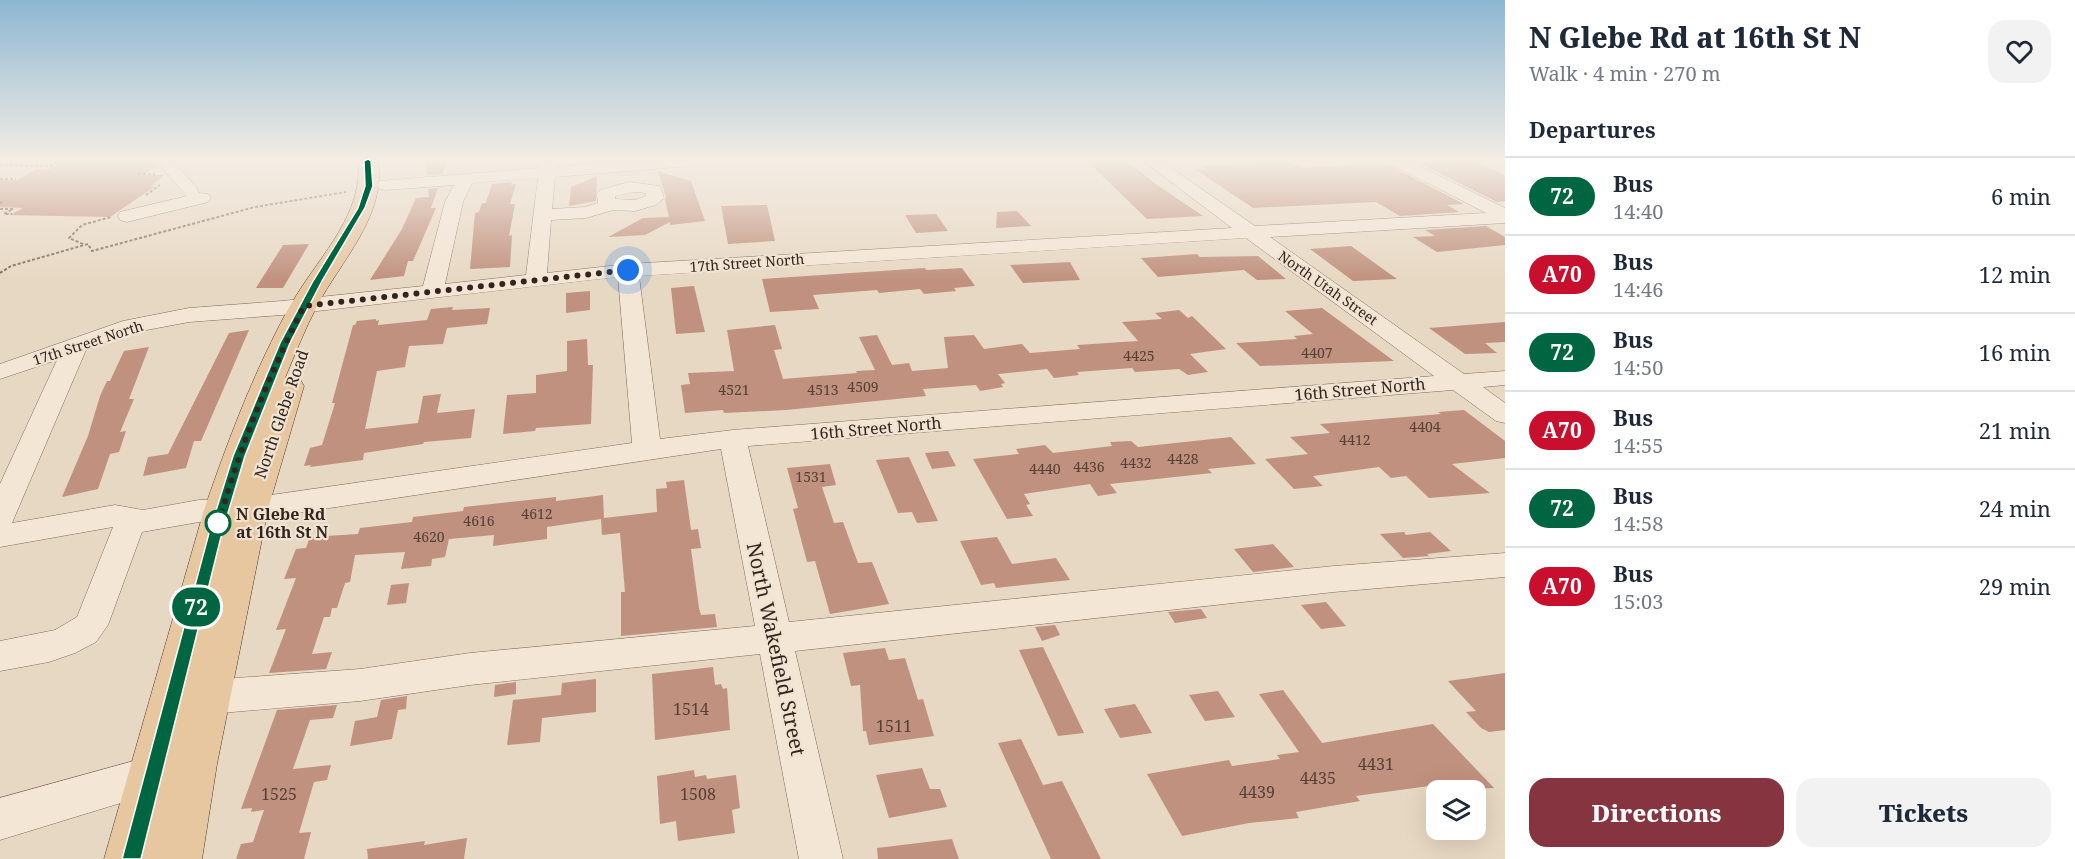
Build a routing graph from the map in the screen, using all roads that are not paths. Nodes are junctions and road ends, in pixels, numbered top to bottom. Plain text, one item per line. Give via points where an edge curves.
1 (177, 201) edge
2 (364, 201) edge
3 (454, 201) edge
4 (544, 201) edge
5 (1206, 201) edge
6 (1476, 201) edge
7 (613, 204) dead end
8 (542, 215) junction
9 (128, 216) dead end
10 (1505, 216) edge
11 (1248, 232) junction
12 (628, 270) junction
13 (536, 280) junction
14 (432, 292) junction
15 (314, 305) junction
16 (76, 345) junction
17 (0, 372) edge
18 (1505, 378) edge
19 (1459, 381) junction
20 (1505, 415) edge
21 (733, 439) junction
22 (647, 450) junction
23 (236, 510) junction
24 (1, 521) edge
25 (130, 524) junction
26 (1505, 565) edge
27 (773, 639) junction
28 (0, 656) edge
29 (209, 697) junction
30 (172, 770) junction
31 (0, 819) edge
32 (131, 859) edge
33 (175, 859) edge
34 (821, 859) edge

1 - 9 street
2 - 15 main road, North Glebe Road
3 - 14 street
4 - 8 street
5 - 11 street, North Utah Street
6 - 10 street
7 - 8 street via 585,212
8 - 13 street
10 - 11 street, 17th Street North
11 - 12 street, 17th Street North
11 - 19 street, North Utah Street
12 - 13 street, 17th Street North
12 - 22 street
13 - 14 street, 17th Street North
14 - 15 street, 17th Street North
15 - 16 street, 17th Street North via 189,315 131,326
15 - 23 main road, North Glebe Road via 260,399
16 - 17 street, 17th Street North
16 - 24 street
18 - 19 street, 16th Street North
19 - 20 street, North Utah Street
19 - 21 street, 16th Street North
21 - 22 street, 16th Street North
21 - 27 street, North Wakefield Street
22 - 23 street, 16th Street North
23 - 25 street, 16th Street North via 199,511
23 - 29 main road, North Glebe Road
23 - 30 main road, North Glebe Road
24 - 25 street via 115,516 132,517
25 - 28 street via 84,635
26 - 27 street via 1334,579
27 - 29 street via 470,669 360,685
27 - 34 street, North Wakefield Street
29 - 30 main road, North Glebe Road
30 - 31 street
30 - 32 main road, North Glebe Road
30 - 33 main road, North Glebe Road

